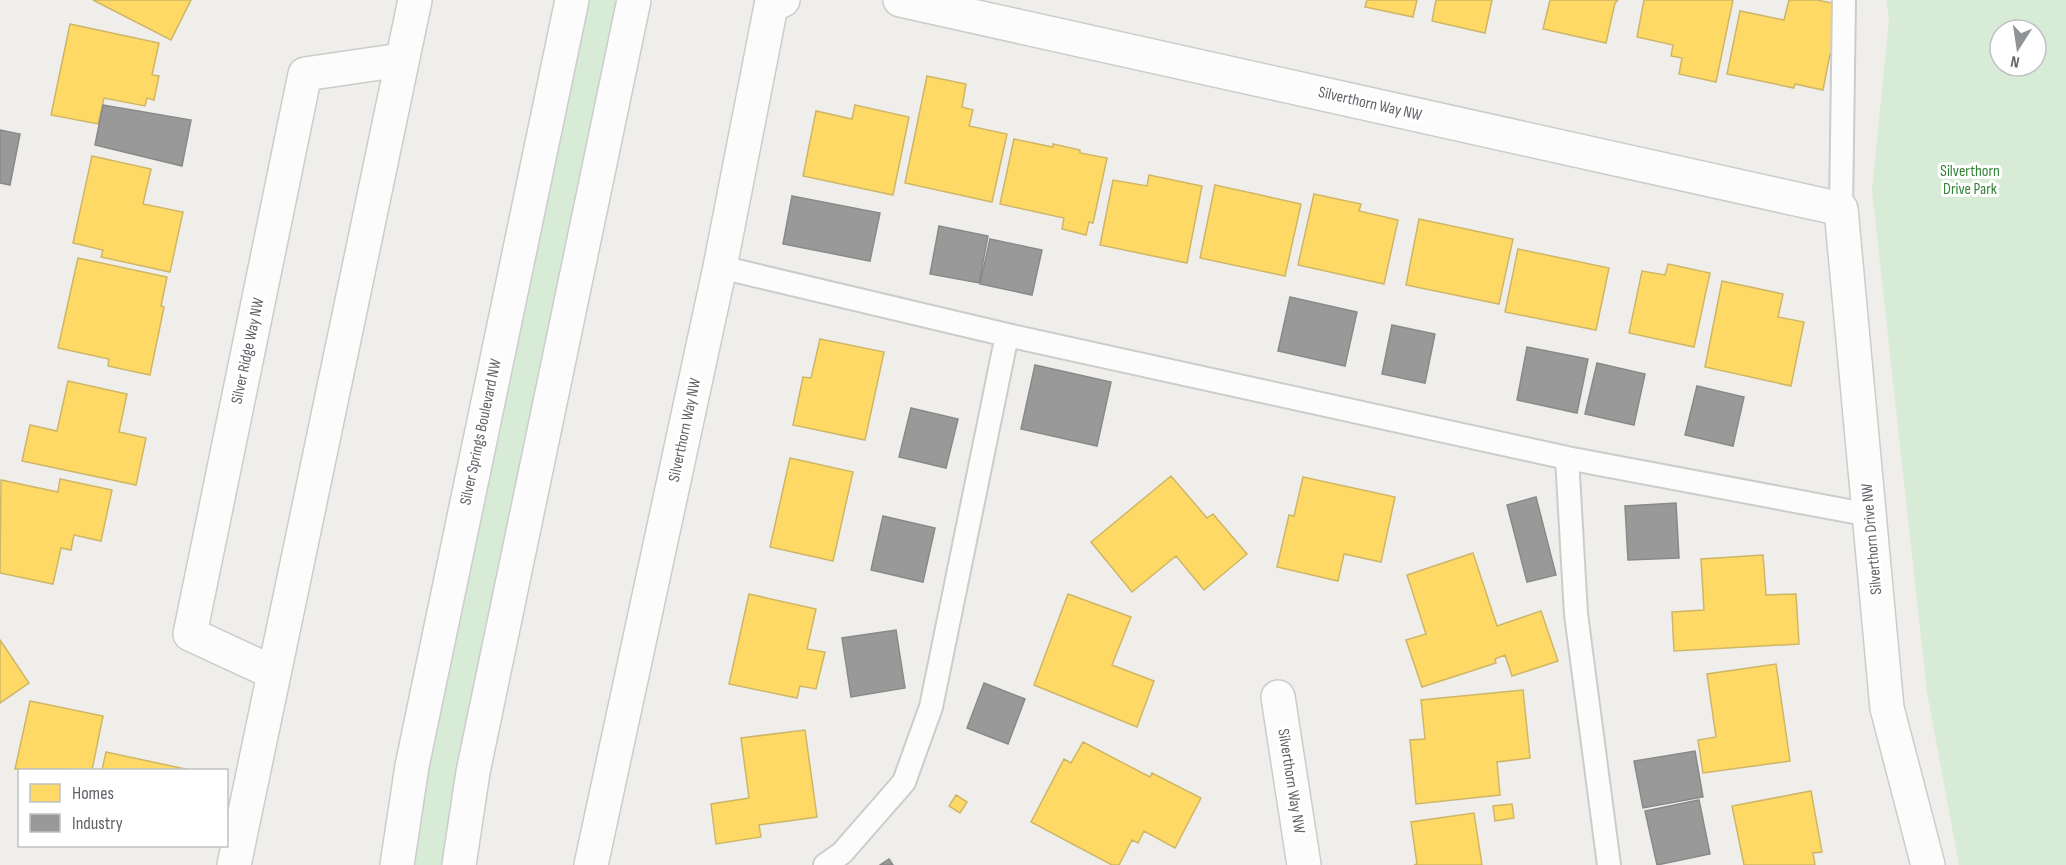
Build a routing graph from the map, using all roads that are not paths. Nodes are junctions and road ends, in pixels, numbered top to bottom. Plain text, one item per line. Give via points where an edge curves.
1 (415, 0) edge
2 (572, 0) edge
3 (634, 0) edge
4 (900, 0) edge
5 (1844, 0) edge
6 (775, 2) edge
7 (400, 60) junction
8 (1841, 209) junction
9 (720, 267) junction
10 (1007, 335) junction
11 (1567, 458) junction
12 (1870, 515) junction
13 (274, 673) junction
14 (1278, 697) dead end
15 (234, 865) edge
16 (397, 865) edge
17 (459, 865) edge
18 (591, 865) edge
19 (825, 865) edge
20 (1304, 865) edge
21 (1609, 865) edge
22 (1928, 865) edge

1 - 7 street
2 - 16 street, Silver Springs Boulevard NW via 412,766
3 - 17 street via 472,772
4 - 8 street, Silverthorn Way NW
5 - 8 lane
6 - 9 street, Silverthorn Way NW
7 - 13 street
7 - 13 street, Silver Ridge Way NW via 304,74 190,634
8 - 12 street, Silverthorn Drive NW
9 - 10 lane
9 - 18 street, Silverthorn Way NW
10 - 11 lane
10 - 19 lane via 931,707 904,782 842,853
11 - 12 lane
11 - 21 lane via 1576,614
12 - 22 street, Silverthorn Drive NW via 1887,708
13 - 15 street
14 - 20 street, Silverthorn Way NW

